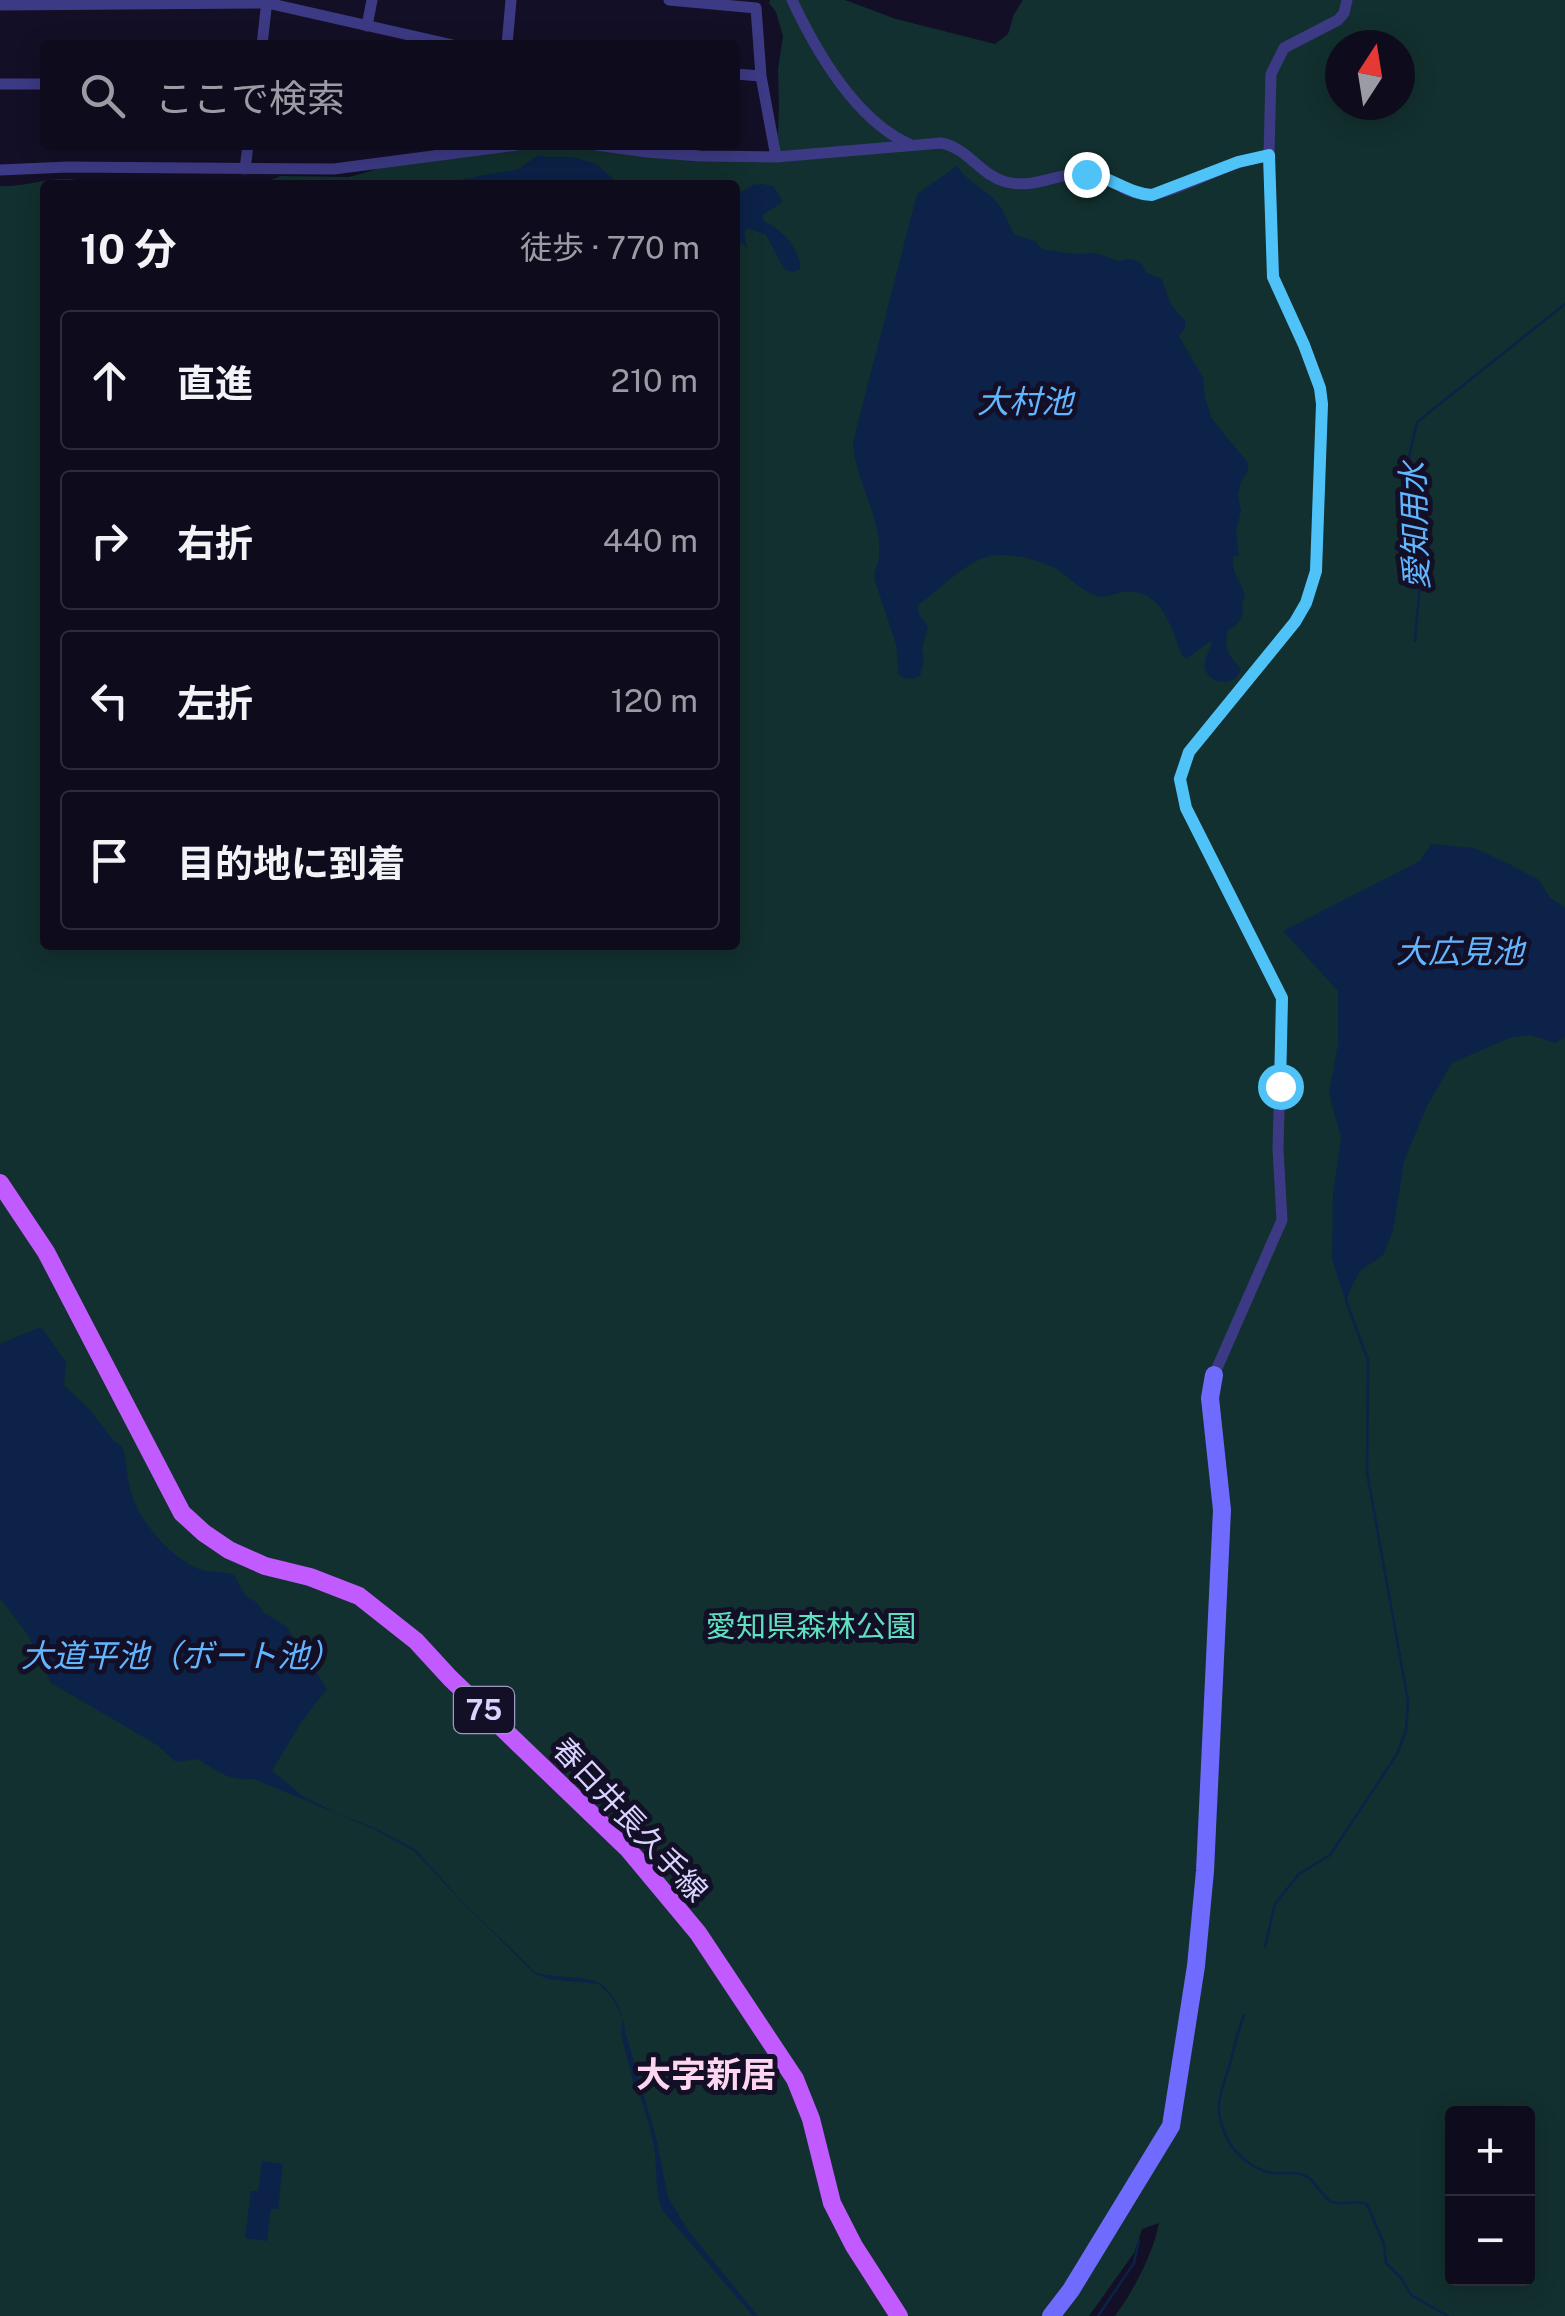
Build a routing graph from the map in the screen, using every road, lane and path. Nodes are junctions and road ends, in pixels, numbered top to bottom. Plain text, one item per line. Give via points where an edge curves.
1 (372, 0) edge
2 (510, 0) edge
3 (668, 0) edge
4 (792, 0) edge
5 (1347, 0) edge
6 (267, 1) edge
7 (0, 5) edge
8 (368, 26) junction
9 (263, 40) edge
10 (431, 40) edge
11 (507, 40) edge
12 (740, 74) edge
13 (760, 76) junction
14 (0, 84) edge
15 (40, 84) edge
16 (913, 146) junction
17 (247, 150) edge
18 (465, 150) edge
19 (632, 150) edge
20 (1269, 155) junction
21 (776, 156) junction
22 (245, 169) junction
23 (0, 170) edge
24 (0, 1183) edge
25 (1214, 1375) joint
26 (899, 2316) edge
27 (1051, 2316) edge

1 - 8 street
2 - 11 street
3 - 13 street via 756,8
4 - 16 street via 841,84 884,130
5 - 20 street via 1338,20 1279,54
6 - 7 street
6 - 8 street
6 - 9 street
8 - 10 street
12 - 13 street
13 - 21 street
14 - 15 street
16 - 20 street via 952,145 995,178 1020,184 1086,174 1147,195
16 - 21 street
17 - 22 street
18 - 22 street via 334,169
19 - 21 street
20 - 25 street via 1273,277 1322,404 1316,571 1295,622 1189,752 1180,779 1186,808 1282,998 1282,1220
22 - 23 street
24 - 26 main road, 春日井長久手線 / 75 via 46,1252 182,1513 229,1550 359,1596 394,1623 592,1812 698,1932 795,2078 832,2203
25 - 27 street via 1210,1398 1222,1510 1205,1870 1171,2126

